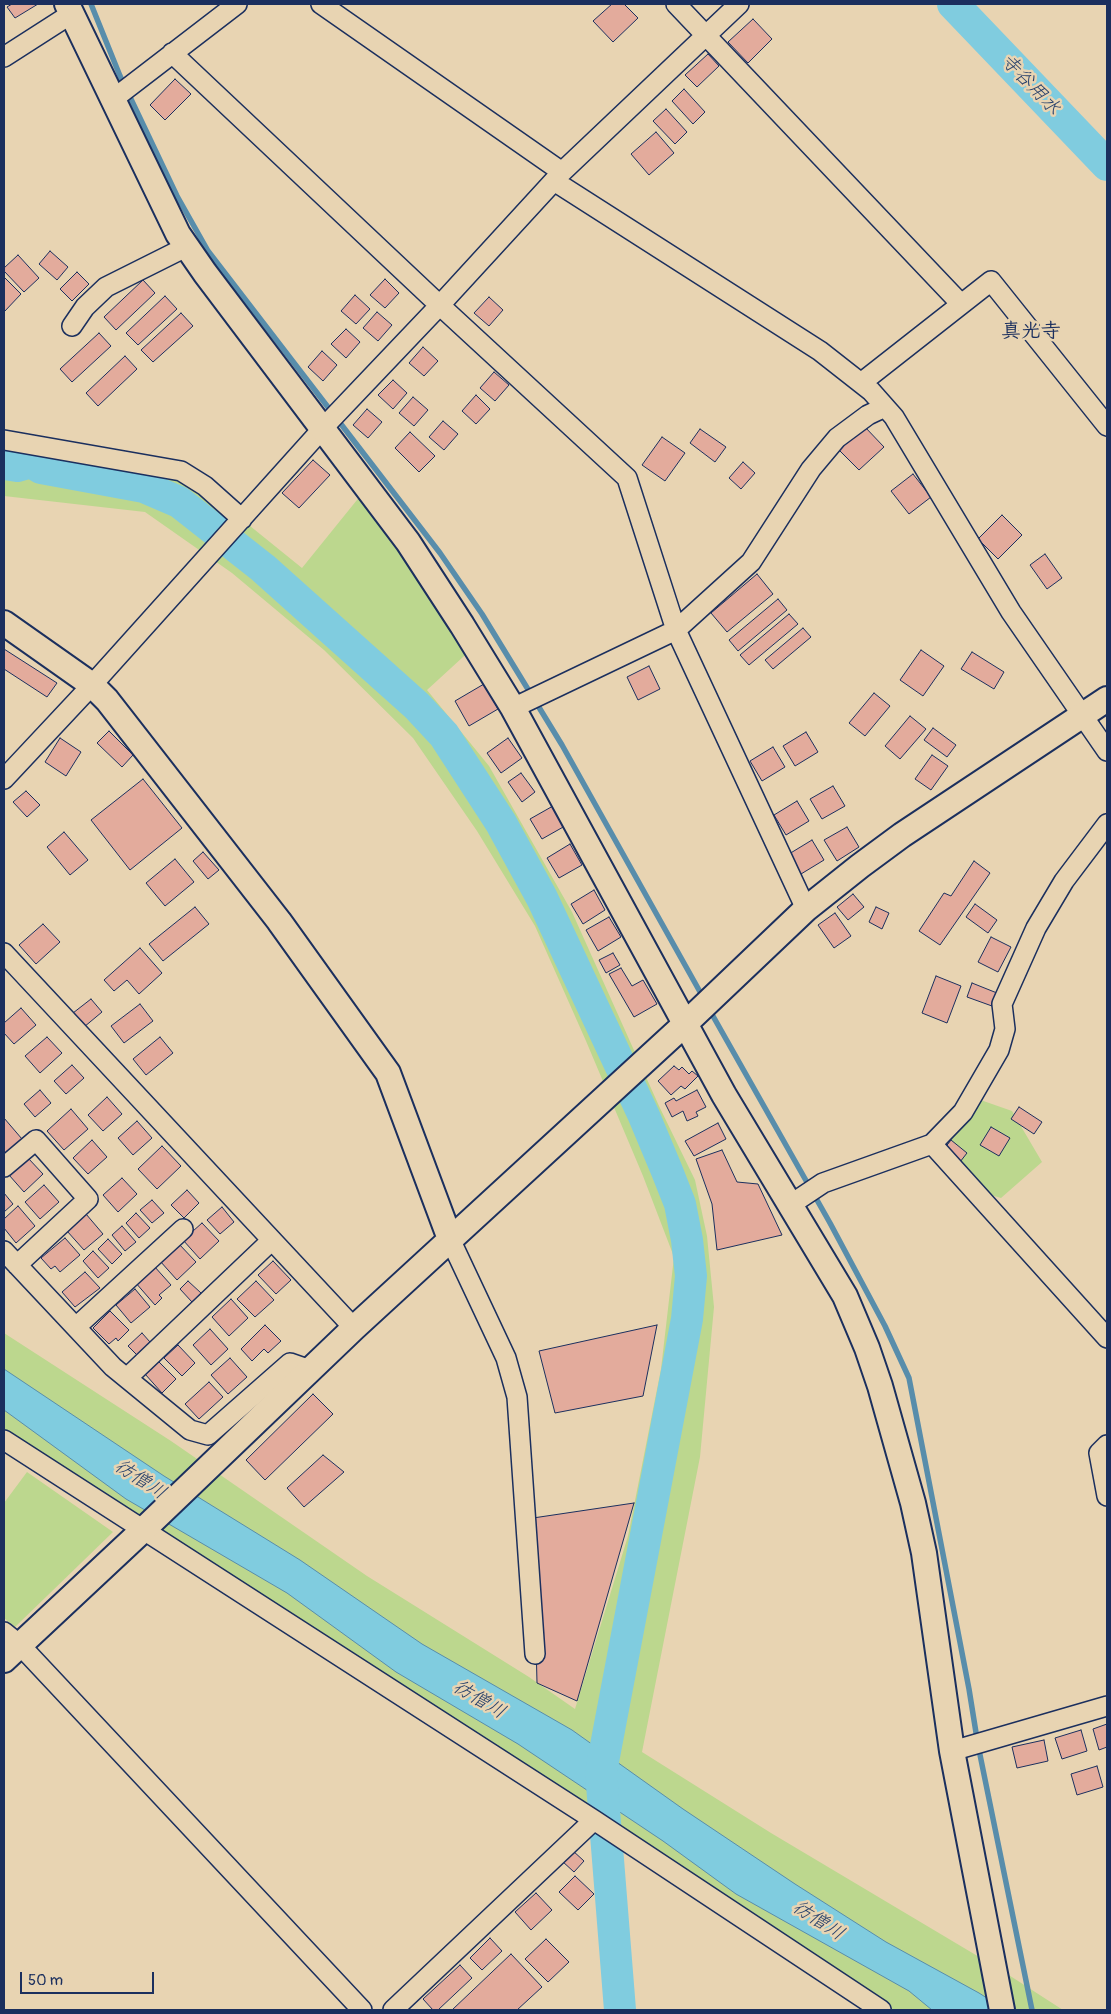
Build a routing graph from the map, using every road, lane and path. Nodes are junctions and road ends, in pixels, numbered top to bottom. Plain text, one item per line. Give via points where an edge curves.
1 (237, 4) edge
2 (321, 4) edge
3 (676, 4) edge
4 (739, 4) edge
5 (69, 9) edge
6 (706, 36) junction
7 (172, 54) junction
8 (4, 57) edge
9 (112, 100) junction
10 (558, 176) junction
11 (186, 247) junction
12 (962, 304) junction
13 (440, 305) junction
14 (72, 326) dead end
15 (861, 383) junction
16 (885, 407) junction
17 (1107, 426) edge
18 (323, 428) junction
19 (4, 440) edge
20 (242, 519) junction
21 (4, 623) edge
22 (676, 630) junction
23 (92, 685) junction
24 (1107, 699) edge
25 (513, 708) junction
26 (1082, 716) junction
27 (1107, 751) edge
28 (4, 779) edge
29 (1107, 824) edge
30 (806, 909) junction
31 (4, 954) edge
32 (684, 1025) junction
33 (932, 1144) junction
34 (4, 1168) edge
35 (790, 1205) junction
36 (183, 1229) dead end
37 (450, 1239) junction
38 (272, 1240) junction
39 (4, 1251) edge
40 (17, 1265) junction
41 (76, 1328) junction
42 (354, 1328) junction
43 (1107, 1338) edge
44 (310, 1370) junction
45 (127, 1378) junction
46 (4, 1440) edge
47 (1107, 1444) edge
48 (1107, 1496) edge
49 (146, 1527) junction
50 (9, 1646) edge
51 (535, 1654) dead end
52 (1107, 1706) edge
53 (952, 1751) junction
54 (594, 1820) junction
55 (362, 2010) edge
56 (393, 2010) edge
57 (881, 2010) edge
58 (1002, 2010) edge

1 - 7 street
2 - 10 street
3 - 6 street
4 - 6 street
5 - 8 street
5 - 9 street
6 - 10 street
6 - 12 street
7 - 9 street
7 - 13 street
9 - 11 street
10 - 13 street
10 - 15 street via 820,350
11 - 14 street via 106,287 85,307
11 - 18 street
12 - 15 street
12 - 17 street via 991,280
13 - 18 street
13 - 22 street via 627,478
15 - 16 street
16 - 22 street via 868,415 837,438 811,469 751,562
16 - 26 street via 1012,612
18 - 20 street
18 - 25 street via 408,542
19 - 20 street via 180,471 205,486
20 - 23 street
21 - 23 street
22 - 25 street
22 - 30 street
23 - 28 street
23 - 37 street via 279,921 388,1074
24 - 26 street
25 - 32 street
26 - 27 street
26 - 30 street via 902,836
29 - 33 street via 1064,881 1036,928 1002,1004 1005,1029 999,1050 964,1112
30 - 32 street
31 - 38 street
32 - 35 street
32 - 37 street
33 - 35 street via 823,1183
33 - 43 street
34 - 40 street via 36,1140 88,1199
35 - 53 street via 845,1296 880,1386 924,1553
36 - 41 street
37 - 42 street
37 - 51 street via 506,1358 517,1397
38 - 42 street
38 - 45 street
39 - 40 street
40 - 41 street
41 - 45 street
42 - 44 street
44 - 45 street via 290,1364 208,1435 190,1430
44 - 49 street
46 - 49 street
47 - 48 street via 1099,1453
49 - 50 street
49 - 54 street
50 - 55 street
52 - 53 street
53 - 58 street
54 - 56 street
54 - 57 street

